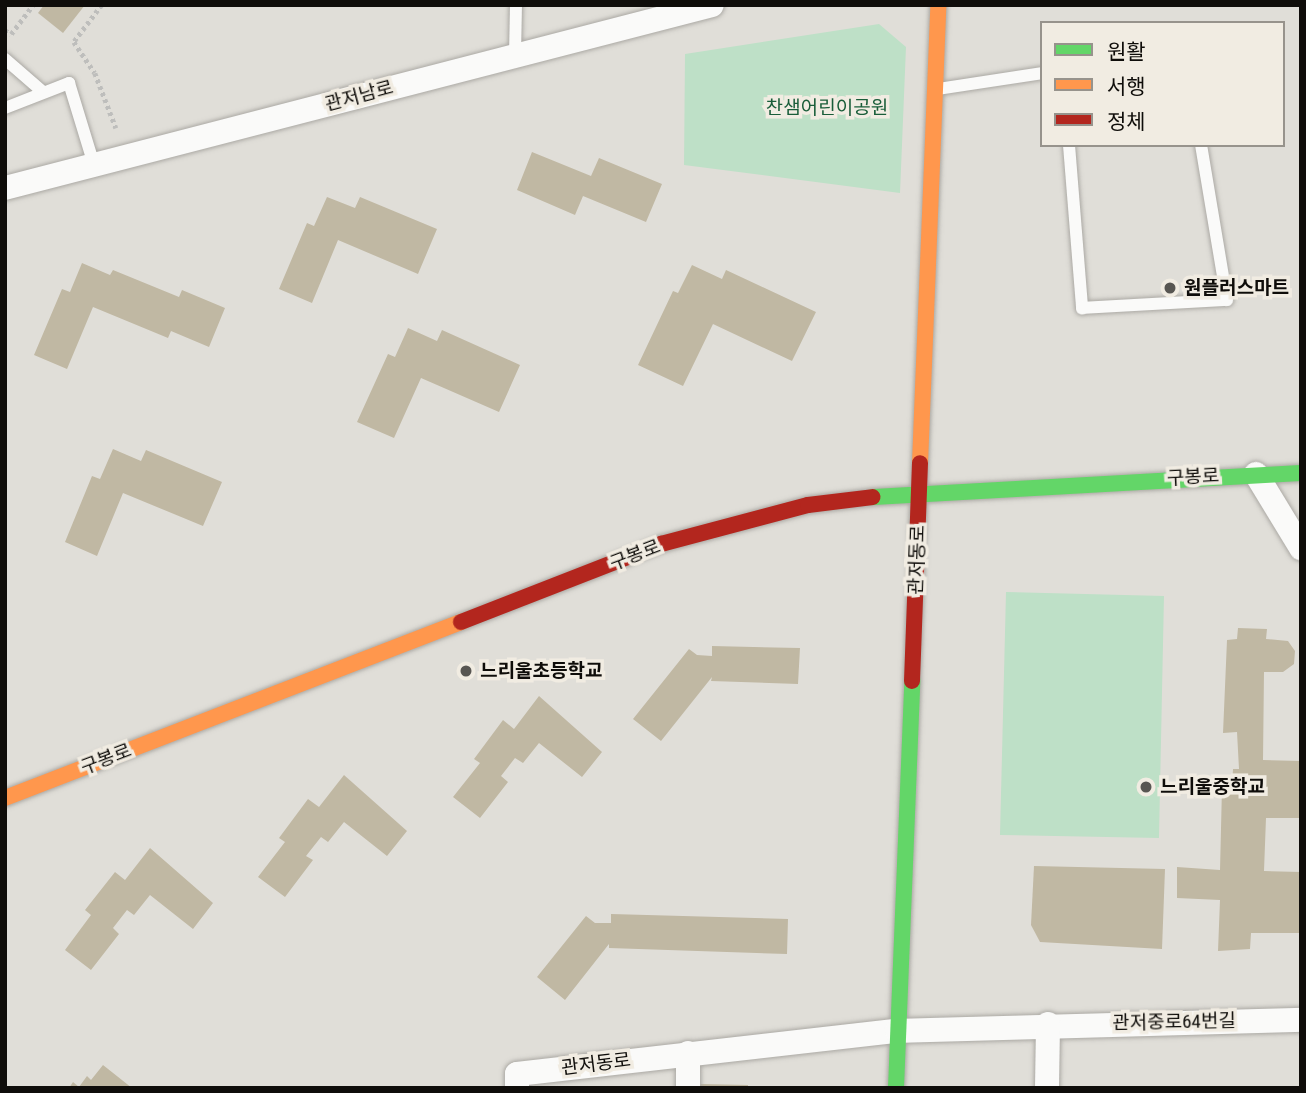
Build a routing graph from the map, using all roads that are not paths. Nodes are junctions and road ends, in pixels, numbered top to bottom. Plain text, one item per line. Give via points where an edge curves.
1 (516, 5) edge
2 (712, 5) edge
3 (937, 5) edge
4 (515, 56) junction
5 (5, 59) edge
6 (1040, 73) edge
7 (937, 89) junction
8 (43, 92) junction
9 (5, 107) edge
10 (1069, 147) edge
11 (1201, 147) edge
12 (94, 165) junction
13 (5, 188) edge
14 (1301, 473) edge
15 (1256, 474) junction
16 (920, 492) junction
17 (1301, 548) edge
18 (5, 797) edge
19 (1301, 1020) edge
20 (1048, 1024) junction
21 (897, 1031) junction
22 (688, 1053) junction
23 (517, 1088) edge
24 (688, 1088) edge
25 (896, 1088) edge
26 (1047, 1088) edge

1 - 4 lane
2 - 4 street, 관저남로
3 - 7 main road, 관저동로
4 - 12 street, 관저남로
5 - 8 lane
6 - 7 lane
7 - 16 main road, 관저동로
8 - 9 lane
8 - 12 lane via 69,83
10 - 11 lane via 1082,308 1227,300
12 - 13 street, 관저남로
14 - 15 main road, 구봉로
15 - 16 main road, 구봉로
15 - 17 street
16 - 18 main road, 구봉로 via 808,505 662,544
16 - 21 main road, 관저동로
19 - 20 street, 관저중로64번길
20 - 21 street, 관저중로64번길
20 - 26 street
21 - 22 street, 관저동로
21 - 25 main road, 관저동로
22 - 23 street, 관저동로 via 517,1074
22 - 24 street

